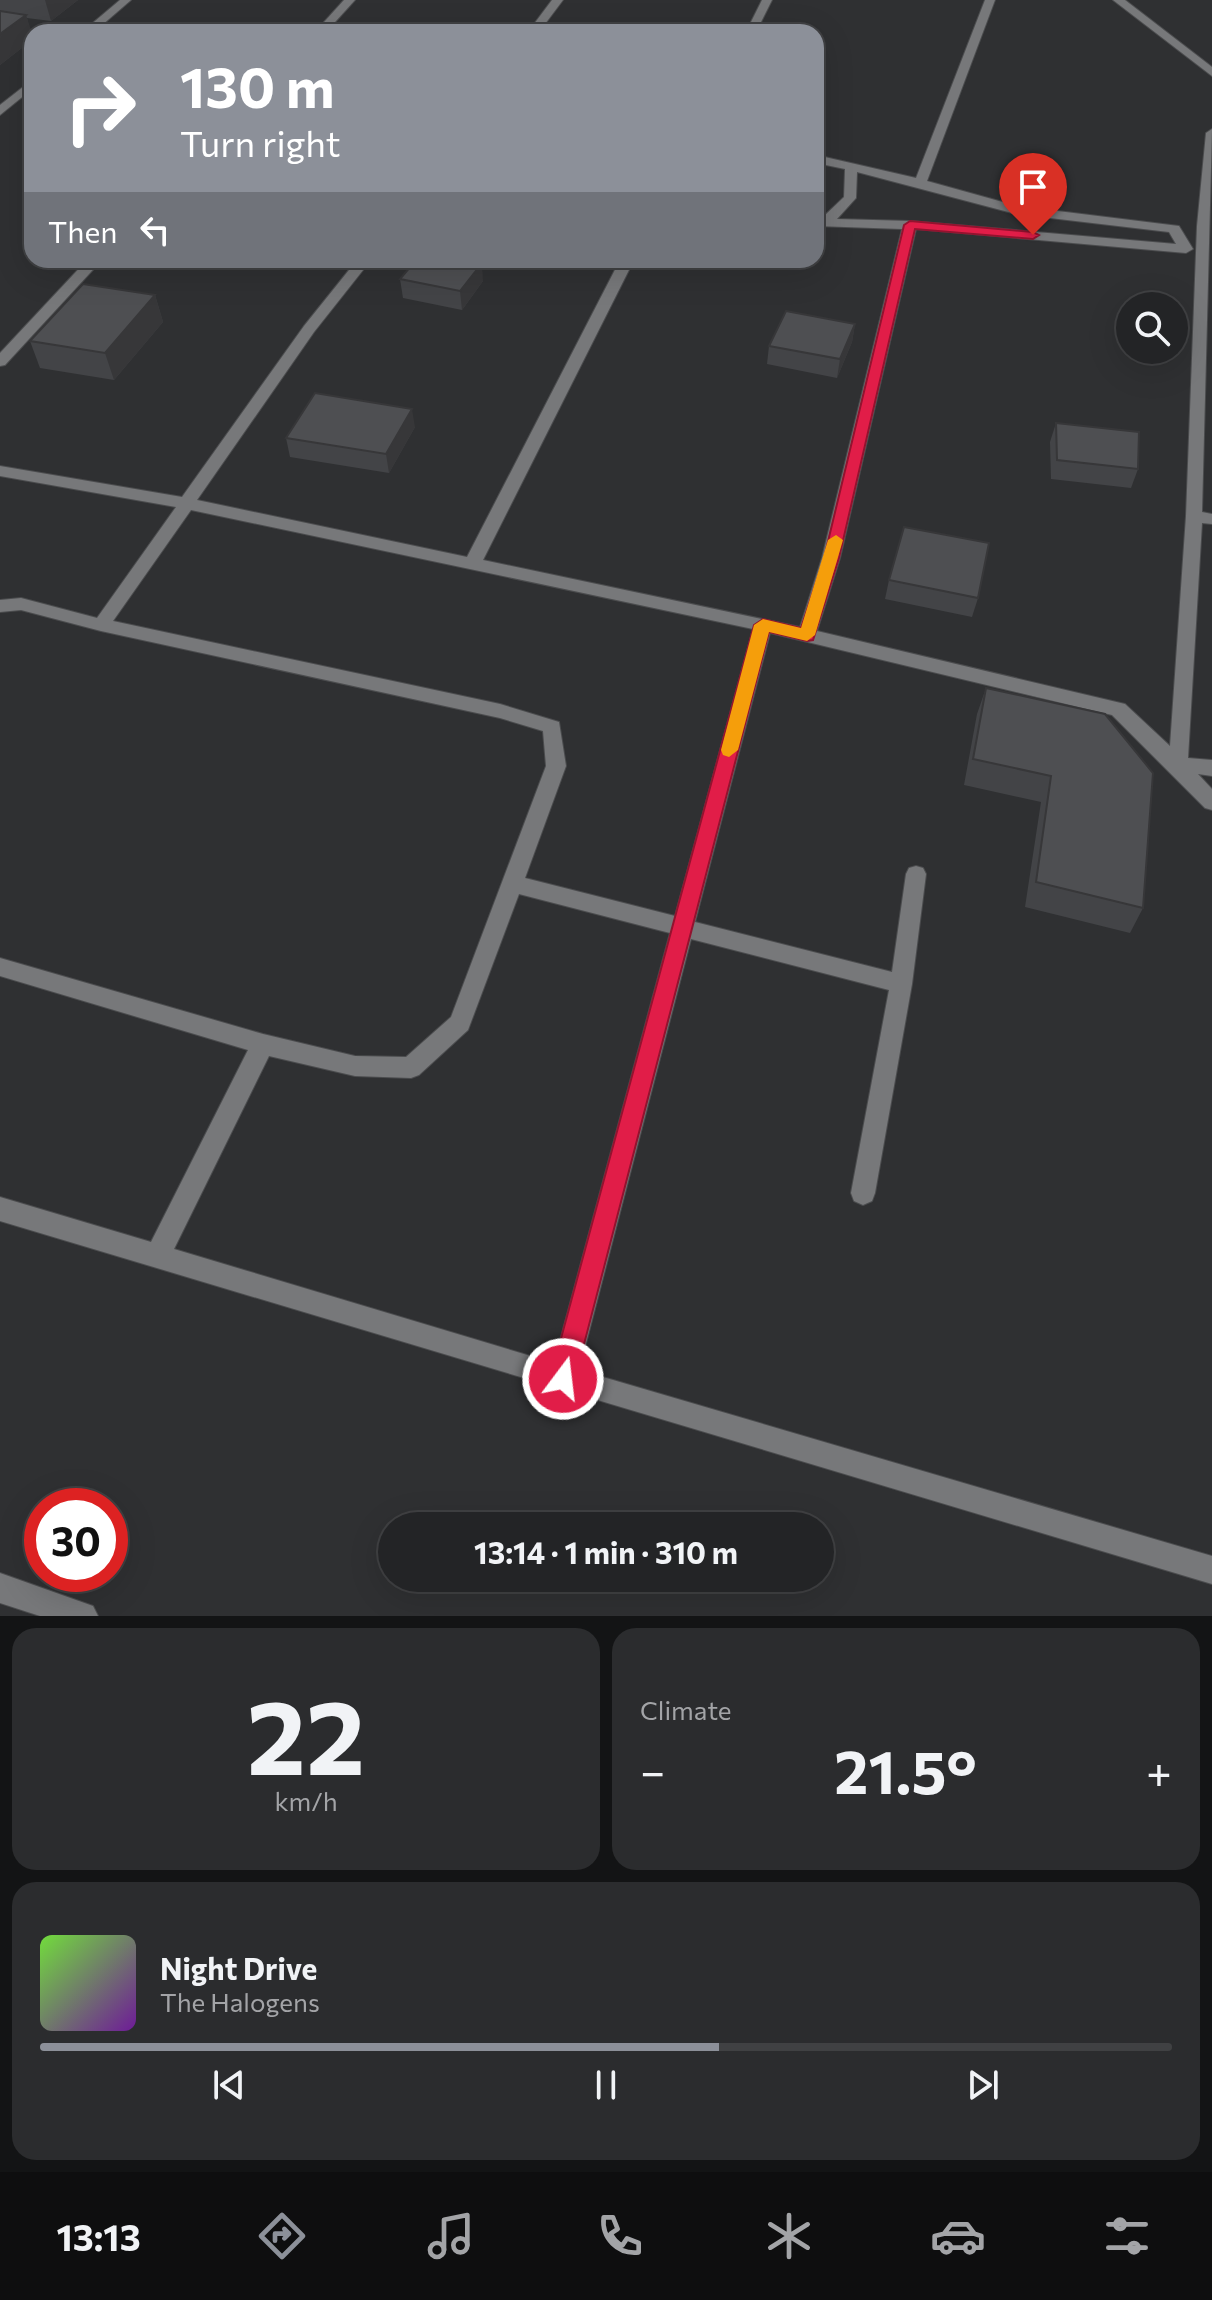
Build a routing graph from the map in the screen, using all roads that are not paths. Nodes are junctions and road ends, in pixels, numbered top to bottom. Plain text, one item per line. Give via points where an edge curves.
1 (126, 0) edge
2 (350, 0) edge
3 (558, 0) edge
4 (767, 0) edge
5 (990, 0) edge
6 (1118, 0) edge
7 (97, 24) edge
8 (328, 24) edge
9 (539, 24) edge
10 (755, 24) edge
11 (1212, 73) edge
12 (24, 93) edge
13 (0, 111) edge
14 (1212, 133) edge
15 (824, 161) edge
16 (851, 168) junction
17 (920, 183) junction
18 (824, 220) edge
19 (824, 222) edge
20 (910, 225) junction
21 (1208, 225) edge
22 (1174, 229) junction
23 (1186, 249) junction
24 (1208, 249) edge
25 (88, 268) edge
26 (358, 268) edge
27 (623, 268) edge
28 (0, 362) edge
29 (0, 471) edge
30 (185, 503) junction
31 (1203, 518) edge
32 (473, 562) junction
33 (0, 606) edge
34 (101, 625) junction
35 (763, 625) junction
36 (807, 635) junction
37 (1178, 765) junction
38 (1212, 768) edge
39 (1212, 802) edge
40 (916, 874) dead end
41 (511, 883) junction
42 (682, 928) junction
43 (0, 967) edge
44 (901, 984) junction
45 (263, 1044) junction
46 (863, 1193) dead end
47 (0, 1209) edge
48 (157, 1256) junction
49 (563, 1379) junction
50 (1212, 1570) edge
51 (0, 1588) edge
52 (83, 1616) edge

1 - 7 street
2 - 8 street
3 - 9 street
4 - 10 street
5 - 17 street
6 - 11 street
12 - 13 street
14 - 21 street
15 - 16 street
16 - 17 street
16 - 18 street via 850,198
17 - 22 street via 1016,210
19 - 20 street
20 - 23 street
20 - 36 street via 831,558
21 - 22 street
21 - 24 street
22 - 23 street
23 - 24 street
24 - 31 street
25 - 28 street
26 - 30 street
27 - 32 street
29 - 30 street
30 - 32 street
30 - 34 street
31 - 37 street
32 - 35 street
33 - 34 street via 21,604
34 - 41 street via 500,711 552,727 556,766
35 - 36 street
35 - 42 street
36 - 37 street via 1118,709
37 - 38 street
37 - 39 street
40 - 44 street
41 - 42 street
41 - 45 street via 460,1023 411,1068 355,1066
42 - 44 street
42 - 49 street
43 - 45 street
44 - 46 street
45 - 48 street
47 - 48 street
48 - 49 street
49 - 50 street
51 - 52 street

